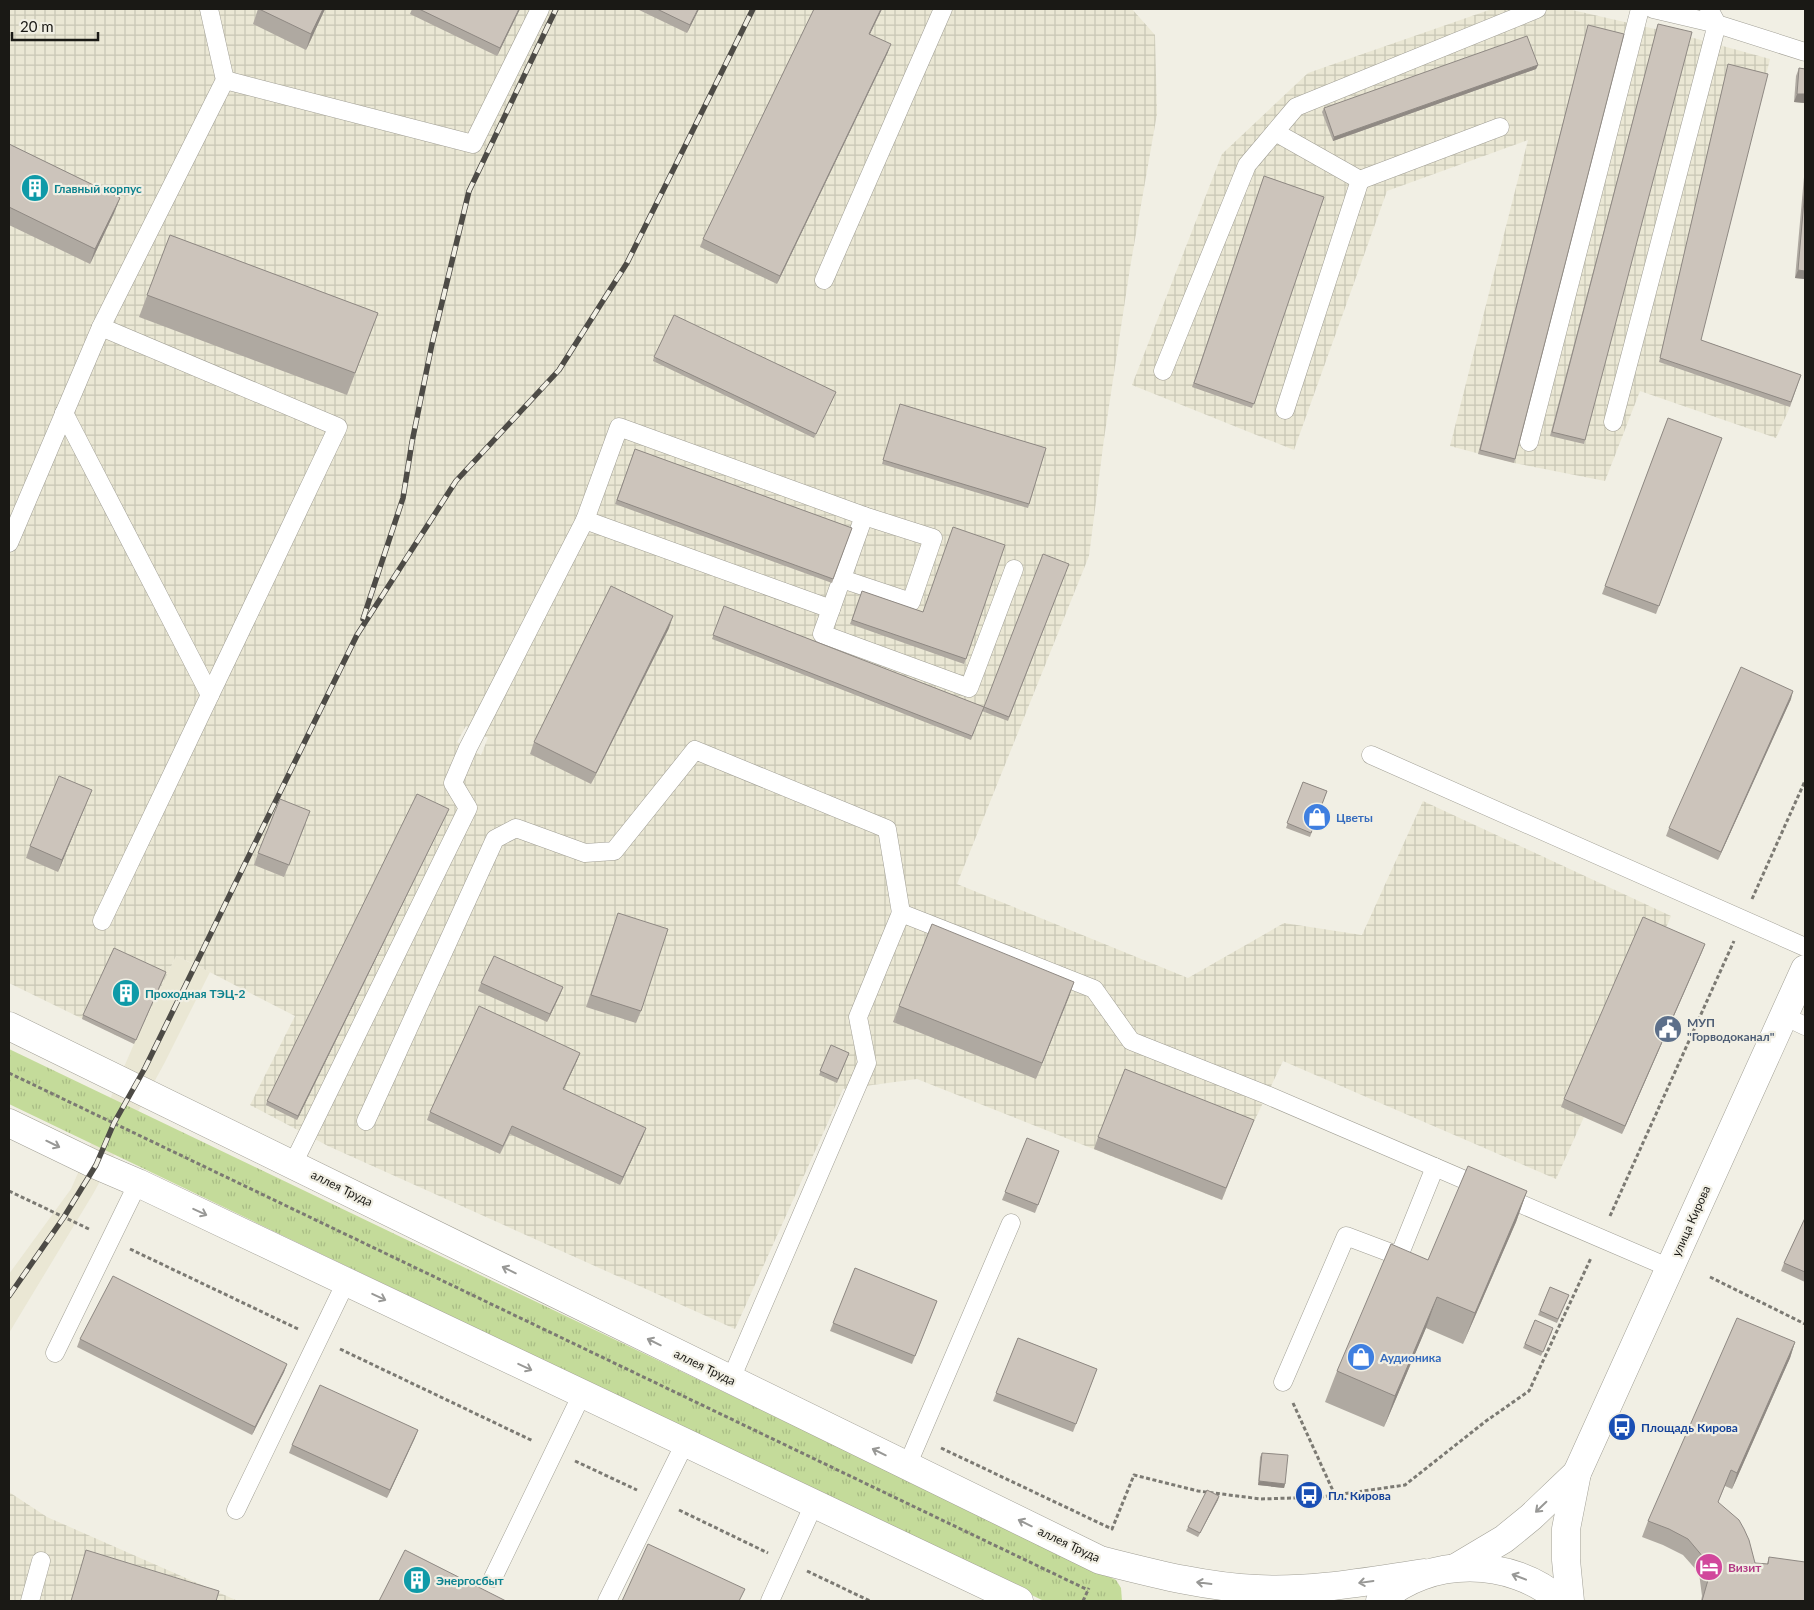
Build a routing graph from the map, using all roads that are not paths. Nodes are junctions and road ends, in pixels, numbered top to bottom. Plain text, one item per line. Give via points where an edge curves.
1 (209, 9) edge
2 (540, 9) edge
3 (944, 9) edge
4 (1537, 9) edge
5 (1640, 9) edge
6 (1653, 9) edge
7 (1713, 16) edge
8 (1805, 52) edge
9 (225, 80) junction
10 (1500, 128) dead end
11 (1275, 132) junction
12 (1360, 180) junction
13 (824, 280) dead end
14 (101, 327) junction
15 (1163, 371) dead end
16 (1285, 410) dead end
17 (64, 413) junction
18 (1613, 422) dead end
19 (1529, 442) dead end
20 (864, 516) junction
21 (585, 520) junction
22 (9, 542) edge
23 (1014, 569) dead end
24 (842, 579) junction
25 (831, 609) junction
26 (210, 694) junction
27 (1371, 755) dead end
28 (901, 913) junction
29 (102, 921) dead end
30 (1805, 947) edge
31 (1805, 969) edge
32 (1795, 1021) edge
33 (9, 1026) edge
34 (366, 1121) dead end
35 (9, 1124) edge
36 (293, 1164) junction
37 (1435, 1167) junction
38 (138, 1183) junction
39 (1011, 1223) dead end
40 (1670, 1268) junction
41 (346, 1282) junction
42 (54, 1353) dead end
43 (731, 1379) junction
44 (1283, 1382) road end
45 (582, 1394) junction
46 (685, 1442) junction
47 (907, 1466) junction
48 (1577, 1473) junction
49 (814, 1504) junction
50 (236, 1510) dead end
51 (41, 1562) dead end
52 (1444, 1570) junction
53 (493, 1578) dead end
54 (30, 1601) edge
55 (607, 1601) edge
56 (770, 1601) edge
57 (1019, 1601) edge
58 (1380, 1601) edge
59 (1560, 1601) edge
60 (1570, 1601) edge

1 - 9 lane
2 - 9 lane via 473,144
3 - 13 lane
4 - 11 lane via 1296,107
5 - 19 lane
6 - 7 lane
7 - 8 lane
7 - 18 lane
9 - 14 lane
10 - 12 lane
11 - 12 lane
11 - 15 lane via 1247,165
12 - 16 lane
14 - 17 lane
14 - 26 lane via 338,427
17 - 22 lane
17 - 26 lane
20 - 21 lane via 619,427
20 - 24 lane
20 - 24 lane via 933,538 911,602
21 - 25 lane
21 - 36 lane via 468,748 453,783 468,808
23 - 25 lane via 969,688 822,634
24 - 25 lane
26 - 29 lane
27 - 30 lane
28 - 34 lane via 887,829 696,750 614,851 585,853 516,828 495,840
28 - 37 lane via 1094,989 1131,1041
28 - 43 lane via 858,1017 867,1063
31 - 32 street, улица Кирова
32 - 40 street, улица Кирова
33 - 36 street, аллея Труда
35 -> 38 street
43 -> 36 street, аллея Труда
37 - 40 lane
37 - 44 lane via 1399,1256 1346,1236
38 -> 41 street
38 - 42 lane
39 - 47 lane
40 - 48 street, улица Кирова
41 -> 45 street
41 - 50 lane
47 -> 43 street, аллея Труда
45 - 46 street
45 - 53 lane
46 - 49 street
46 - 55 lane
52 -> 47 street, аллея Труда via 1330,1587 1257,1590 1181,1580 1100,1560
48 -> 52 street, улица Кирова via 1504,1539
48 - 60 street, улица Кирова via 1566,1529
49 - 56 lane
49 - 57 street
51 - 54 lane
52 - 58 street via 1408,1582
59 -> 52 street via 1531,1581 1507,1572 1482,1568

